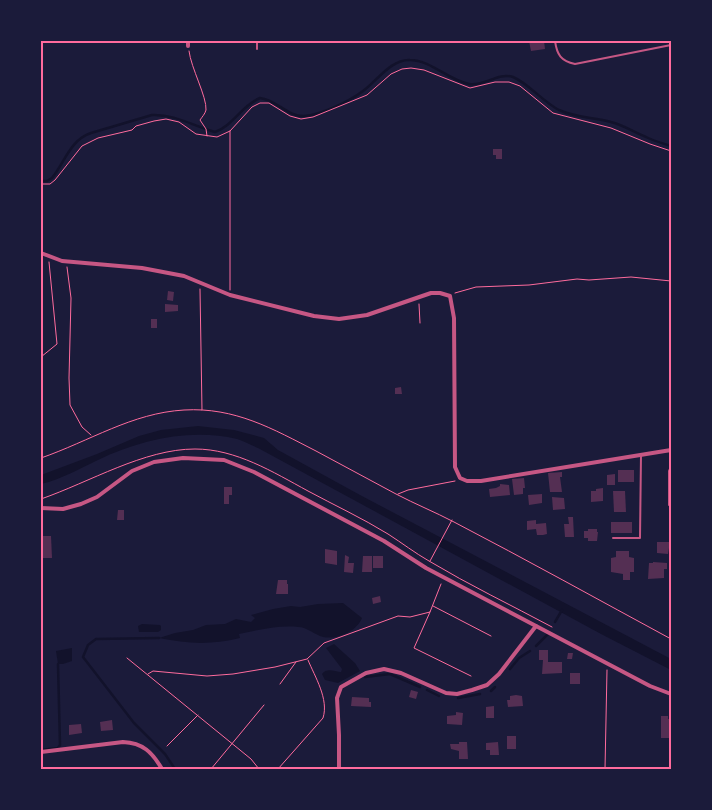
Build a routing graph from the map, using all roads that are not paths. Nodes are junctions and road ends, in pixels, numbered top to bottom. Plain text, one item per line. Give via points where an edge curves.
1 (257, 41) edge
2 (554, 41) edge
3 (671, 45) edge
4 (257, 49) dead end
5 (41, 253) edge
6 (671, 450) edge
7 (641, 455) junction
8 (671, 467) edge
9 (669, 505) dead end
10 (41, 508) edge
11 (613, 538) dead end
12 (536, 626) junction
13 (671, 694) edge
14 (41, 752) edge
15 (162, 769) edge
16 (339, 769) edge

1 - 4 lane
2 - 3 lane via 560,58 575,64
5 - 7 street via 66,262 142,268 184,276 230,295 339,319 367,315 431,293 450,296 454,318 455,467 460,478 481,481
6 - 7 street
7 - 11 lane via 640,538
8 - 9 lane
10 - 12 street via 63,509 81,504 97,497 132,471 154,462 195,457 224,460 254,472 361,528
12 - 13 street
12 - 16 street via 499,674 487,685 472,690 446,693 384,669 366,673 341,687 336,698
14 - 15 street via 131,742 145,747

